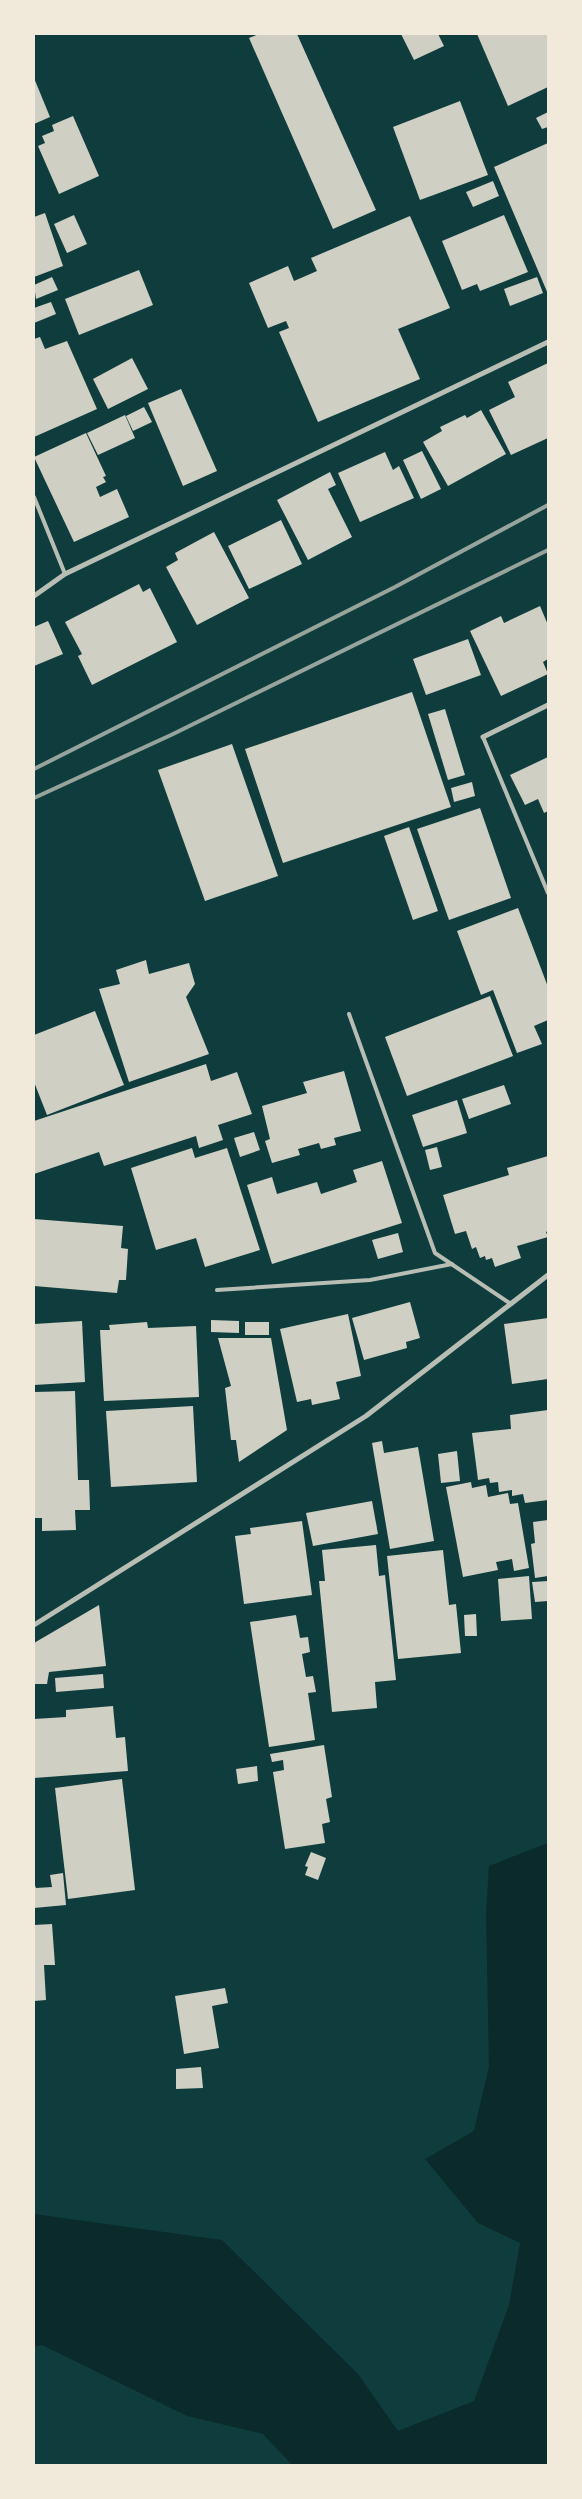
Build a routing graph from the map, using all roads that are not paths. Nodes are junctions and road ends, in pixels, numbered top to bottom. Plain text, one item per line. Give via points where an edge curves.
1 (548, 342) edge
2 (34, 497) edge
3 (65, 574) junction
4 (34, 596) edge
5 (548, 705) edge
6 (483, 737) joint
7 (548, 892) edge
8 (349, 1014) dead end
9 (452, 1264) junction
10 (548, 1275) edge
11 (217, 1290) dead end
12 (511, 1304) junction
13 (34, 1626) edge

1 - 3 street
2 - 3 lane
3 - 4 street
5 - 6 street
6 - 7 lane
8 - 9 lane via 436,1253
9 - 11 lane via 370,1280
9 - 12 lane
10 - 12 street
12 - 13 street via 366,1416

